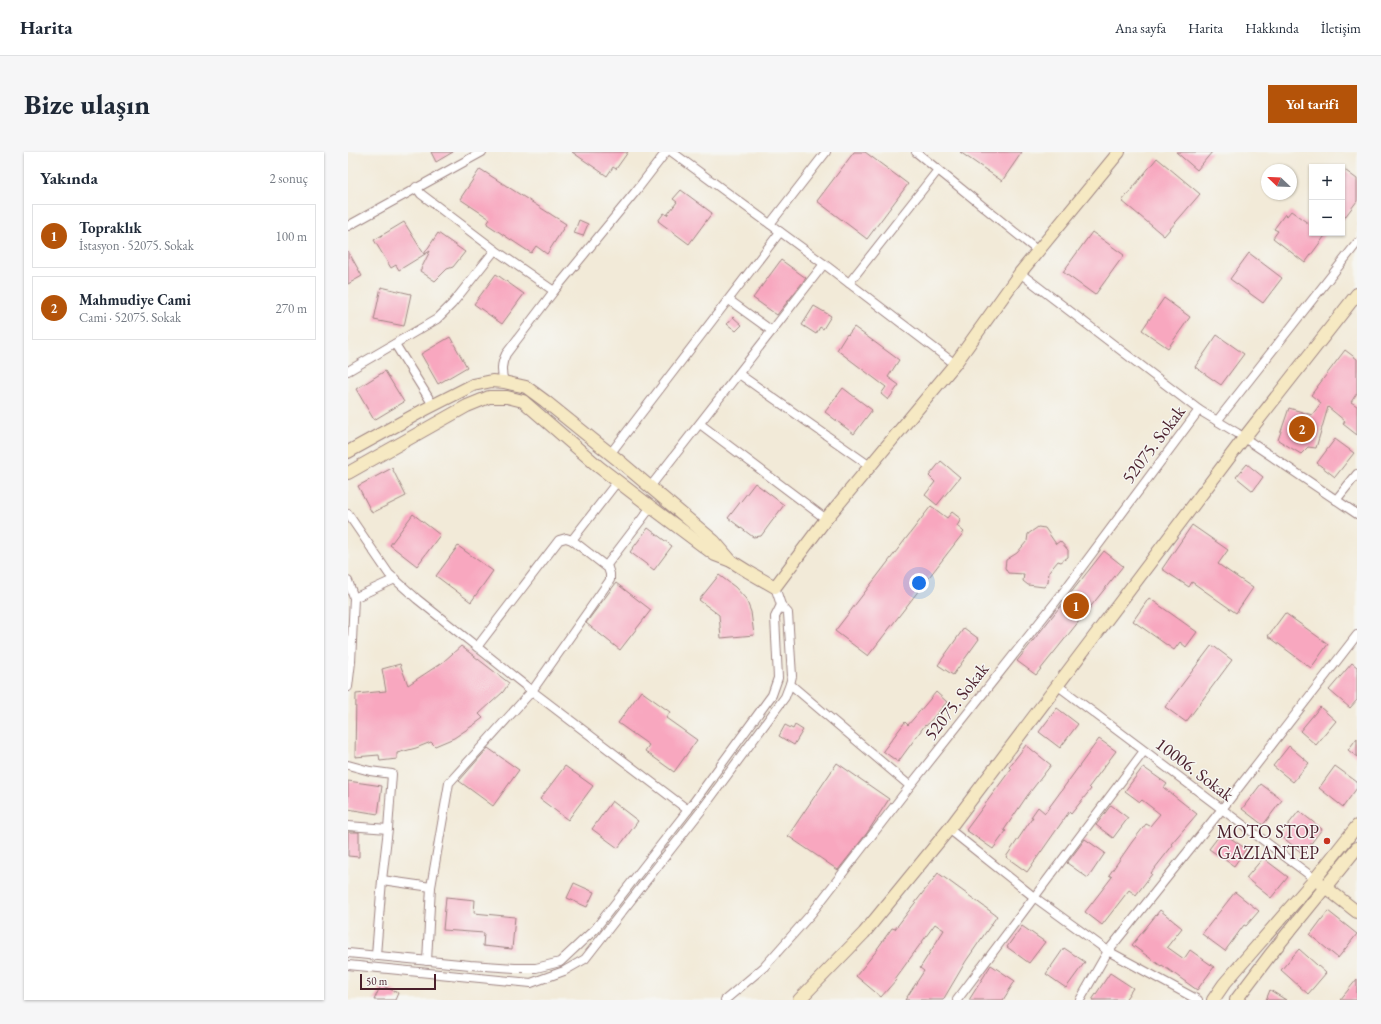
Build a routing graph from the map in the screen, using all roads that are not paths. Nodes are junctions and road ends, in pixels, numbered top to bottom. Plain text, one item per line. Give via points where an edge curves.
1 (482, 152) edge
2 (666, 152) edge
3 (672, 152) edge
4 (826, 152) edge
5 (916, 152) edge
6 (1119, 152) edge
7 (938, 170) junction
8 (416, 187) junction
9 (770, 224) junction
10 (348, 226) edge
11 (780, 232) junction
12 (1357, 243) edge
13 (494, 250) junction
14 (1038, 251) junction
15 (824, 264) junction
16 (1020, 273) junction
17 (849, 283) junction
18 (554, 291) junction
19 (1357, 294) edge
20 (728, 300) junction
21 (772, 331) junction
22 (395, 344) junction
23 (956, 364) junction
24 (348, 371) edge
25 (739, 374) junction
26 (504, 382) junction
27 (433, 405) junction
28 (1199, 410) junction
29 (1217, 421) junction
30 (700, 424) junction
31 (1244, 438) junction
32 (348, 452) edge
33 (610, 454) junction
34 (870, 466) junction
35 (348, 473) edge
36 (1357, 474) edge
37 (617, 482) junction
38 (650, 487) junction
39 (1336, 500) junction
40 (651, 507) junction
41 (348, 514) edge
42 (1357, 514) edge
43 (826, 519) junction
44 (572, 540) junction
45 (731, 561) junction
46 (606, 566) junction
47 (395, 579) junction
48 (348, 581) edge
49 (775, 587) junction
50 (354, 598) junction
51 (781, 605) junction
52 (1357, 635) edge
53 (477, 647) junction
54 (790, 684) junction
55 (1057, 685) junction
56 (348, 687) edge
57 (532, 690) junction
58 (1144, 751) junction
59 (348, 765) edge
60 (910, 786) junction
61 (1222, 809) junction
62 (688, 810) junction
63 (348, 826) edge
64 (1357, 826) edge
65 (949, 829) junction
66 (388, 830) junction
67 (1357, 848) edge
68 (1315, 879) junction
69 (382, 880) junction
70 (431, 887) junction
71 (1326, 887) junction
72 (1034, 897) junction
73 (1357, 912) edge
74 (1108, 951) junction
75 (348, 952) edge
76 (376, 955) junction
77 (427, 961) junction
78 (348, 965) edge
79 (725, 1000) edge
80 (799, 1000) edge
81 (957, 1000) edge
82 (1080, 1000) edge
83 (1198, 1000) edge
84 (1213, 1000) edge
85 (1236, 1000) edge

1 - 8 street
2 - 18 street
3 - 9 street
4 - 9 street
5 - 7 street
6 - 14 street
7 - 14 street
7 - 17 street
8 - 10 street
8 - 13 street via 421,194
9 - 11 street
11 - 15 street
11 - 20 street
12 - 29 street
13 - 18 street
13 - 22 street via 452,304 437,319
14 - 16 street
15 - 17 street
15 - 21 street
16 - 23 street
16 - 28 street
17 - 23 street
18 - 26 street via 502,361 501,372
19 - 31 street
20 - 21 street
20 - 33 street
21 - 25 street
22 - 24 street
22 - 27 street
23 - 34 street
25 - 30 street
25 - 34 street
26 - 27 street via 492,381 473,385
26 - 33 street via 526,387
27 - 32 street
28 - 29 street
28 - 60 street, 52075. Sokak via 1061,595
29 - 31 street
30 - 38 street
30 - 43 street
31 - 39 street
31 - 55 street
33 - 38 street
34 - 43 street
35 - 37 street via 467,406 489,397 508,397 523,401
36 - 39 street
37 - 40 street
37 - 44 street
38 - 45 street via 714,541
39 - 42 street
40 - 45 street via 715,556
40 - 46 street
41 - 47 street
43 - 49 street
44 - 46 street
44 - 53 street via 563,539 556,542
45 - 49 street
46 - 57 street via 610,571 610,580
47 - 50 street
47 - 53 street
48 - 50 street
49 - 51 street
50 - 56 street
51 - 54 street via 788,613 792,668
51 - 62 street via 775,617 778,678 772,695
52 - 61 street
53 - 57 street
54 - 60 street
54 - 78 street via 782,703 700,812 585,958 575,965 531,983
55 - 58 street, 10006. Sokak
55 - 65 street
57 - 62 street
57 - 70 street via 449,783
58 - 61 street, 10006. Sokak
58 - 72 street
59 - 66 street via 392,774
60 - 79 street, 52075. Sokak via 811,914 764,967
61 - 68 street, 10006. Sokak
61 - 74 street
62 - 77 street via 595,929 560,962 536,968 515,968
63 - 66 street
64 - 68 street
65 - 72 street
65 - 80 street via 864,933
66 - 69 street
67 - 71 street
68 - 71 street
68 - 84 street
69 - 70 street
69 - 76 street
70 - 77 street
71 - 73 street
71 - 85 street
72 - 74 street
72 - 81 street
74 - 82 street
74 - 83 street
75 - 76 street
76 - 77 street

